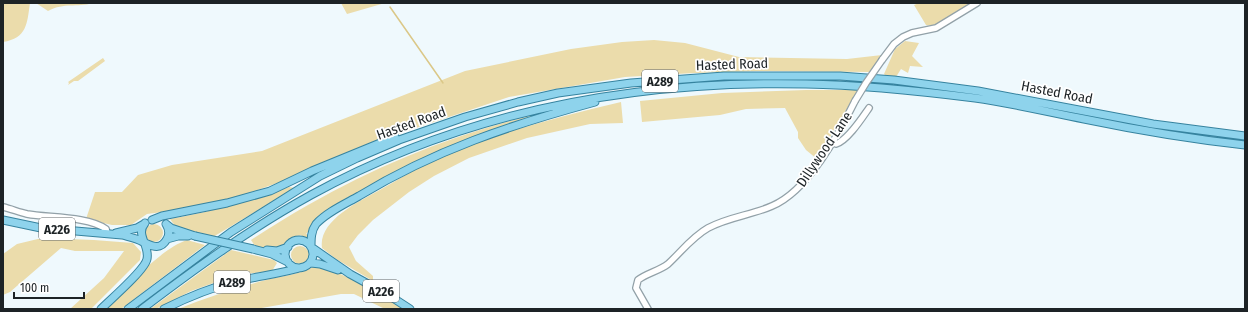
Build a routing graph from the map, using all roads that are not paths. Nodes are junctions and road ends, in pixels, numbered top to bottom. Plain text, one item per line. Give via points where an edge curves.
1 (977, 3) edge
2 (558, 93) junction
3 (628, 93) junction
4 (869, 108) dead end
5 (1245, 136) edge
6 (833, 142) junction
7 (1245, 145) edge
8 (3, 207) edge
9 (3, 220) edge
10 (148, 221) junction
11 (166, 224) junction
12 (110, 234) junction
13 (195, 236) junction
14 (167, 239) junction
15 (144, 242) junction
16 (288, 247) junction
17 (311, 247) junction
18 (253, 249) junction
19 (288, 262) junction
20 (311, 263) junction
21 (303, 267) junction
22 (350, 274) junction
23 (100, 309) edge
24 (128, 309) edge
25 (142, 309) edge
26 (164, 309) edge
27 (410, 309) edge
28 (648, 309) edge

1 - 6 street, Dillywood Lane, bridge via 936,28 912,33 894,44 866,83
2 - 5 main road, Hasted Road / A289 via 631,83 724,76 840,76 978,91 1153,124
2 - 10 main road, A289 via 513,99 446,119 373,145 270,191
2 - 24 main road, Hasted Road / A289 via 450,122 399,140 320,176 226,235
3 - 7 main road, Hasted Road / A289 via 766,84 894,89 978,99 1158,133
3 - 17 main road, A289 via 507,127 410,167 319,222 311,234
3 - 25 main road, Hasted Road / A289 via 526,111 442,137 382,160 319,190 269,220 197,268
4 - 6 street via 853,130 840,142
6 - 28 street, Dillywood Lane via 807,178 784,200 771,207 709,227 668,263 638,280 636,289
8 - 12 street via 26,214 96,224
9 - 12 main road, A226 via 41,228
10 - 11 main road via 160,220
10 - 12 main road, A226 via 137,228
10 - 15 main road via 141,230
11 - 13 main road
11 - 14 main road via 169,229
12 - 15 main road, A226 via 132,237
13 - 14 main road
13 - 18 main road, bridge
14 - 15 main road via 158,246 149,246
15 - 23 main road via 147,256 144,266
16 - 17 main road via 300,241
16 - 18 main road via 276,251
16 - 19 main road via 285,255
17 - 20 main road
17 - 22 main road, A226
18 - 19 main road
19 - 21 main road via 294,267
20 - 21 main road
20 - 22 main road, A226
21 - 26 main road, A289 via 226,284
22 - 27 main road, A226

